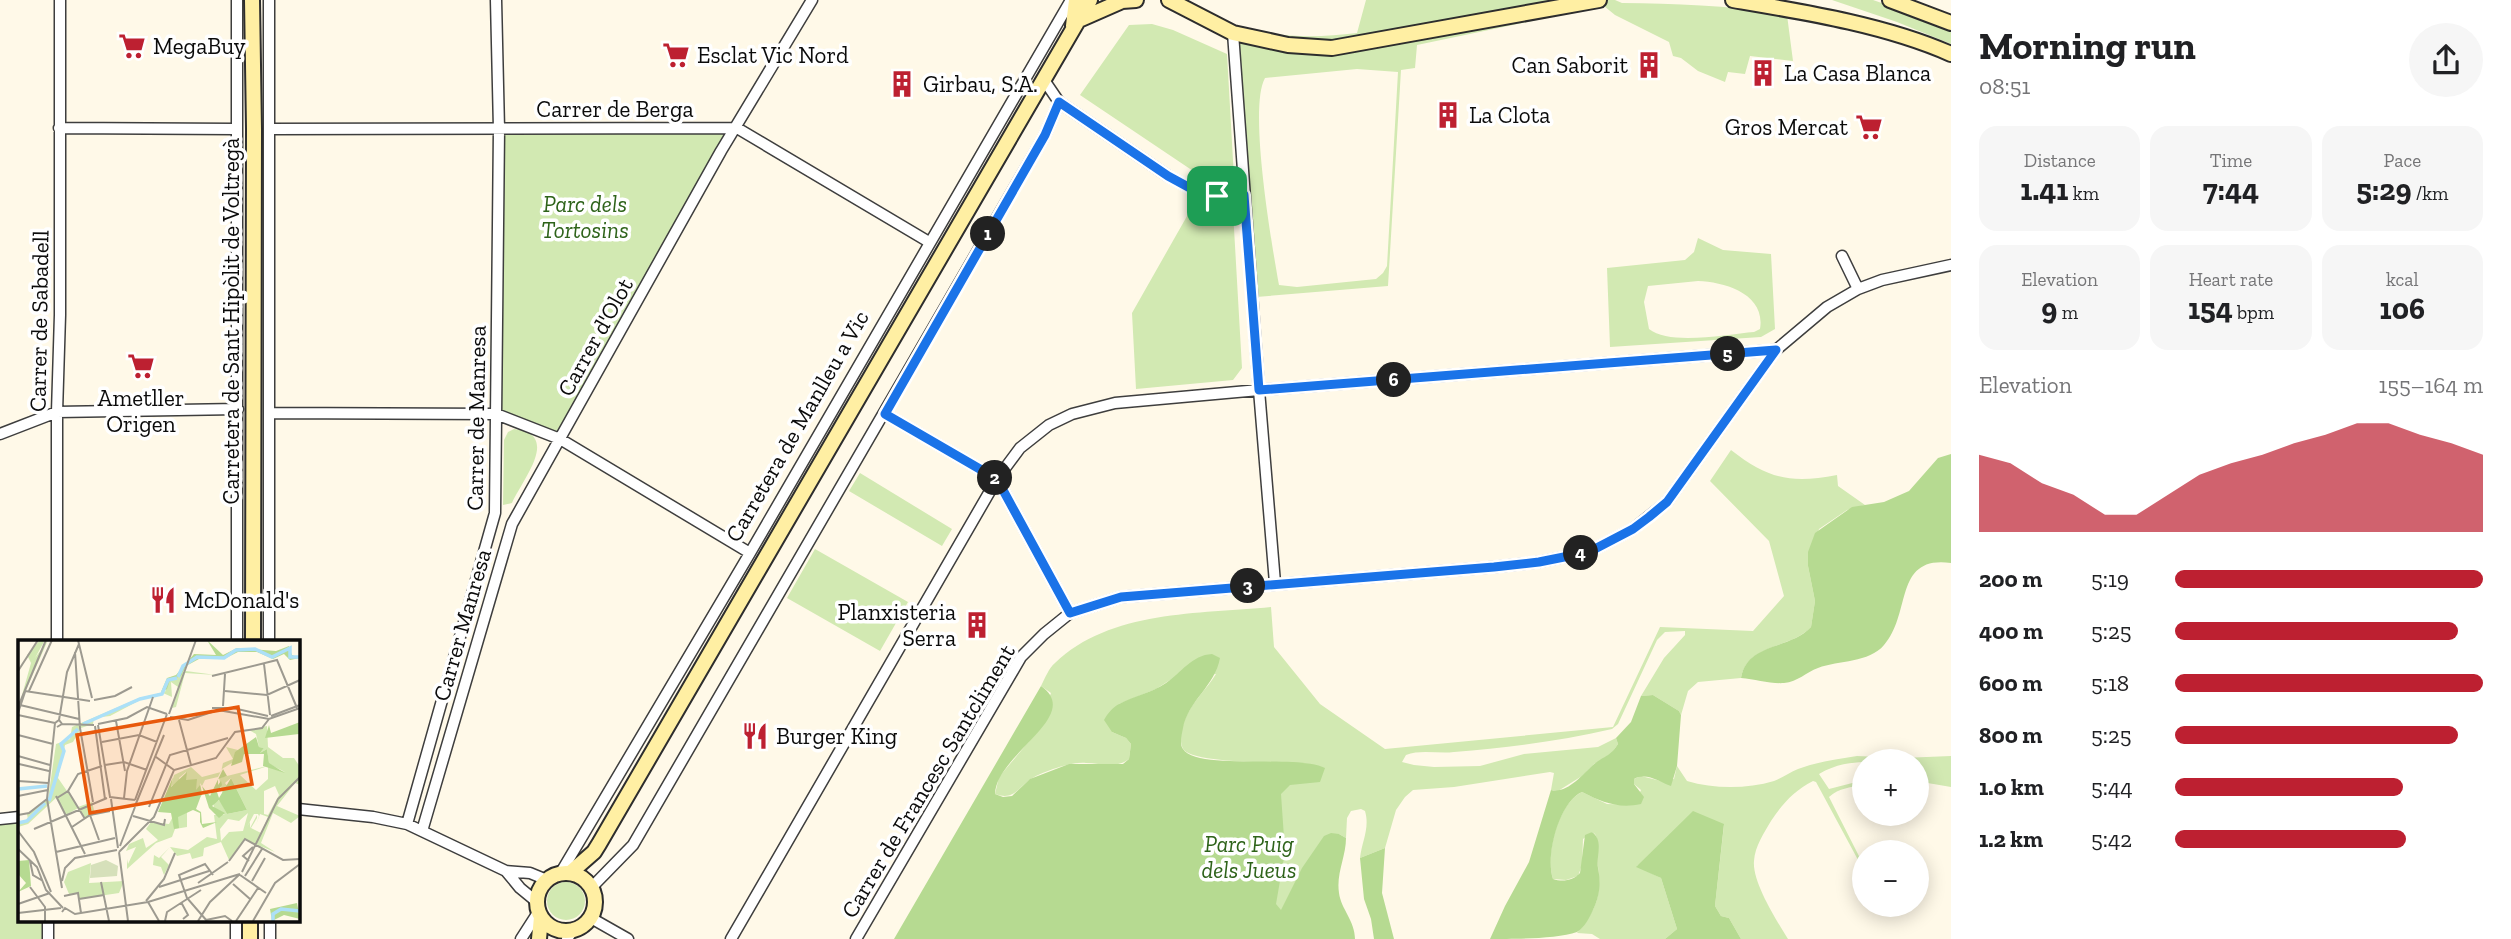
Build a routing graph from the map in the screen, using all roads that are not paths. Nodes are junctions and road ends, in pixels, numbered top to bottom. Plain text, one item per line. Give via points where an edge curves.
1 (60, 0) edge
2 (237, 0) edge
3 (252, 0) edge
4 (269, 0) edge
5 (496, 0) edge
6 (811, 0) edge
7 (1074, 0) edge
8 (1090, 0) edge
9 (1136, 0) edge
10 (1159, 0) edge
11 (1170, 0) edge
12 (1599, 0) edge
13 (1733, 0) edge
14 (1890, 0) edge
15 (1951, 23) edge
16 (1076, 25) junction
17 (1233, 33) junction
18 (1951, 54) edge
19 (1044, 80) junction
20 (1059, 102) junction
21 (58, 128) junction
22 (737, 128) junction
23 (236, 129) junction
24 (269, 129) junction
25 (499, 129) junction
26 (1244, 195) junction
27 (929, 242) junction
28 (1842, 256) dead end
29 (1951, 265) edge
30 (1858, 289) junction
31 (1776, 350) junction
32 (1259, 390) junction
33 (238, 409) junction
34 (57, 411) junction
35 (270, 413) junction
36 (496, 414) junction
37 (885, 414) junction
38 (0, 434) edge
39 (560, 439) junction
40 (997, 479) junction
41 (750, 553) junction
42 (1275, 583) junction
43 (1070, 613) junction
44 (57, 640) edge
45 (237, 640) edge
46 (253, 640) edge
47 (269, 640) edge
48 (299, 809) edge
49 (318, 812) junction
50 (299, 816) edge
51 (18, 817) edge
52 (0, 819) edge
53 (407, 824) junction
54 (422, 831) junction
55 (594, 852) junction
56 (506, 871) junction
57 (559, 876) junction
58 (590, 886) junction
59 (539, 910) junction
60 (591, 918) junction
61 (562, 935) edge
62 (521, 939) edge
63 (539, 939) edge
64 (628, 939) edge
65 (731, 939) edge
66 (856, 939) edge

1 - 21 street, Carrer de Sabadell
2 - 23 street, Carretera de Sant Hipòlit de Voltregà
3 - 46 street, Carretera de Sant Hipòlit de Voltregà
4 - 24 street, Carretera de Sant Hipòlit de Voltregà
5 - 25 street, Carrer de Manresa
6 - 22 street, Carrer d'Olot
7 - 16 street, Carretera de Manlleu a Vic
7 - 27 street, Carretera de Manlleu a Vic
8 - 16 street, Carretera de Manlleu a Vic
9 - 16 street via 1112,5
10 - 11 street
11 - 17 street
12 - 17 street via 1332,48 1288,45
13 - 18 street via 1918,39
14 - 15 street
16 - 19 street, Carretera de Manlleu a Vic
17 - 26 street
19 - 20 street
19 - 55 street, Carretera de Manlleu a Vic
20 - 26 street via 1190,188 1217,196
20 - 37 street via 1045,135
21 - 23 street
21 - 34 street, Carrer de Sabadell
22 - 25 street, Carrer de Berga
22 - 27 street
22 - 39 street, Carrer d'Olot
23 - 33 street, Carretera de Sant Hipòlit de Voltregà
24 - 25 street, Carrer de Berga
24 - 35 street, Carretera de Sant Hipòlit de Voltregà
25 - 36 street, Carrer de Manresa
26 - 32 street
27 - 41 street, Carretera de Manlleu a Vic
28 - 30 street
29 - 30 street, Carrer de Francesc Santcliment
30 - 31 street, Carrer de Francesc Santcliment via 1827,307
31 - 32 street
31 - 42 street, Carrer de Francesc Santcliment via 1667,502 1633,529 1589,552 1494,567
32 - 40 street via 1115,404 1072,414 1020,448
32 - 42 street
33 - 34 street
33 - 45 street, Carretera de Sant Hipòlit de Voltregà
34 - 38 street
34 - 44 street, Carrer de Sabadell
35 - 36 street
35 - 47 street, Carretera de Sant Hipòlit de Voltregà
36 - 39 street
36 - 53 street, Carrer de Manresa via 495,513
37 - 40 street
37 - 58 street via 633,845
39 - 41 street
39 - 54 street, Carrer Manresa via 512,524
40 - 43 street
40 - 65 street
41 - 57 street, Carretera de Manlleu a Vic
42 - 43 street, Carrer de Francesc Santcliment via 1121,597
43 - 66 street, Carrer de Francesc Santcliment via 1021,657
48 - 49 street
49 - 50 street
49 - 53 street
51 - 52 street
53 - 54 street
54 - 56 street
55 - 57 street, Carretera de Manlleu a Vic
55 - 58 street, Carretera de Manlleu a Vic
56 - 57 street
56 - 59 street
57 - 58 street via 580,876
57 - 59 street via 540,890
58 - 60 street via 595,903
59 - 61 street
59 - 62 street
59 - 63 street
60 - 61 street
60 - 64 street

